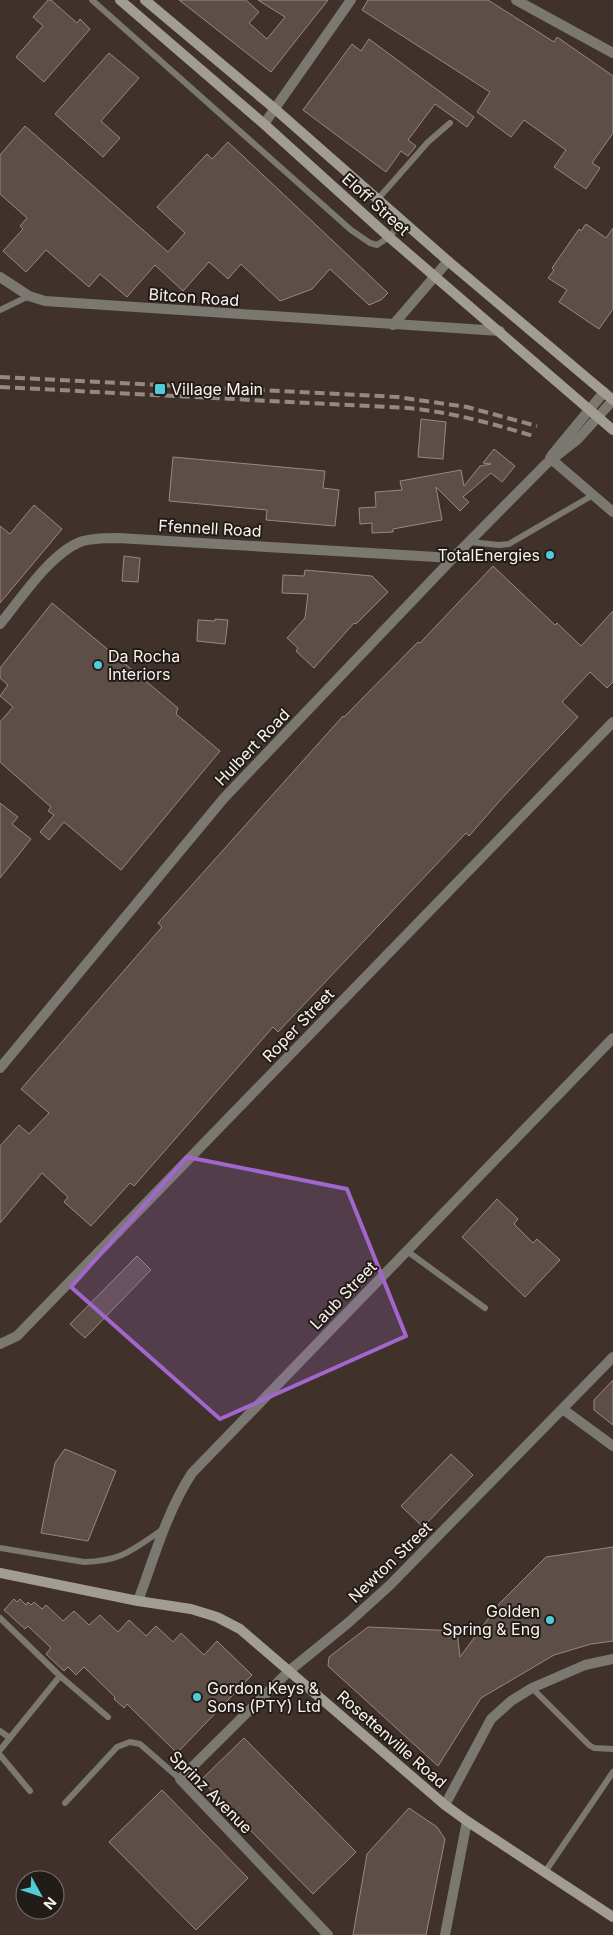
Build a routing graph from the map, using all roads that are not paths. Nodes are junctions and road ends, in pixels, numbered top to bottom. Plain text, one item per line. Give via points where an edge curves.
1 (92, 0) edge
2 (120, 0) edge
3 (145, 0) edge
4 (351, 0) edge
5 (516, 0) edge
6 (613, 53) edge
7 (275, 109) junction
8 (264, 124) junction
9 (450, 124) dead end
10 (377, 200) junction
11 (402, 222) junction
12 (389, 237) junction
13 (448, 262) junction
14 (435, 276) junction
15 (0, 277) edge
16 (29, 296) junction
17 (0, 310) edge
18 (393, 325) junction
19 (500, 331) junction
20 (604, 392) junction
21 (613, 400) edge
22 (594, 413) junction
23 (613, 430) edge
24 (550, 461) junction
25 (593, 495) junction
26 (613, 512) edge
27 (470, 542) junction
28 (453, 558) junction
29 (0, 624) edge
30 (613, 722) edge
31 (613, 1038) edge
32 (0, 1068) edge
33 (407, 1251) junction
34 (485, 1308) dead end
35 (0, 1344) edge
36 (613, 1358) edge
37 (564, 1410) junction
38 (613, 1446) edge
39 (166, 1528) junction
40 (0, 1548) edge
41 (0, 1573) edge
42 (138, 1601) junction
43 (0, 1618) edge
44 (613, 1659) edge
45 (288, 1671) junction
46 (60, 1676) junction
47 (532, 1688) junction
48 (108, 1717) dead end
49 (0, 1731) edge
50 (10, 1738) junction
51 (613, 1749) edge
52 (0, 1750) edge
53 (0, 1756) edge
54 (613, 1772) edge
55 (180, 1779) junction
56 (30, 1791) dead end
57 (65, 1802) dead end
58 (445, 1805) junction
59 (467, 1822) junction
60 (545, 1872) junction
61 (613, 1917) edge
62 (328, 1935) edge
63 (445, 1935) edge

1 - 12 lane via 351,230 375,245
2 - 8 street, Eloff Street
3 - 7 street, Eloff Street
4 - 7 street
5 - 6 street
7 - 8 street
7 - 10 street, Eloff Street
8 - 12 street, Eloff Street
9 - 10 lane via 428,142
10 - 11 street, Eloff Street
11 - 12 lane
11 - 13 street, Eloff Street
12 - 14 street, Eloff Street
13 - 14 street
13 - 20 street, Eloff Street
14 - 18 street
14 - 19 street, Eloff Street
15 - 16 street, Bitcon Road
16 - 17 lane
16 - 18 street, Bitcon Road via 45,302
18 - 19 street, Bitcon Road
19 - 22 street, Eloff Street
20 - 21 street, Eloff Street
20 - 22 street, Hulbert Road
21 - 22 street, Hulbert Road
22 - 23 street, Eloff Street
22 - 24 street, Hulbert Road via 578,439
24 - 25 street
24 - 27 street, Hulbert Road
25 - 26 street
25 - 27 lane via 509,544
27 - 28 street, Hulbert Road
28 - 29 street, Ffennell Road via 100,538 80,542 56,556
28 - 32 street, Hulbert Road via 224,798
30 - 35 street, Roper Street via 17,1336
31 - 33 street, Laub Street
33 - 34 lane
33 - 39 street, Laub Street via 192,1473 181,1490
36 - 37 street, Newton Street
37 - 38 street
37 - 45 street, Newton Street via 390,1585
39 - 40 lane via 117,1558 98,1562
39 - 42 street, Laub Street
41 - 42 street, Rosettenville Road
42 - 45 street, Rosettenville Road via 191,1609 217,1617 240,1629
43 - 46 lane
44 - 47 street via 585,1665
45 - 55 street, Newton Street
45 - 58 street, Rosettenville Road
46 - 48 lane
46 - 50 lane
47 - 51 lane via 589,1746
47 - 58 street via 511,1701 491,1720
49 - 50 lane
50 - 52 lane
53 - 56 lane
54 - 60 lane
55 - 57 lane, Sprinz Avenue via 140,1744 130,1742 117,1747
55 - 62 street, Sprinz Avenue
58 - 59 street, Rosettenville Road
59 - 60 street, Rosettenville Road
59 - 63 street
60 - 61 street, Rosettenville Road

